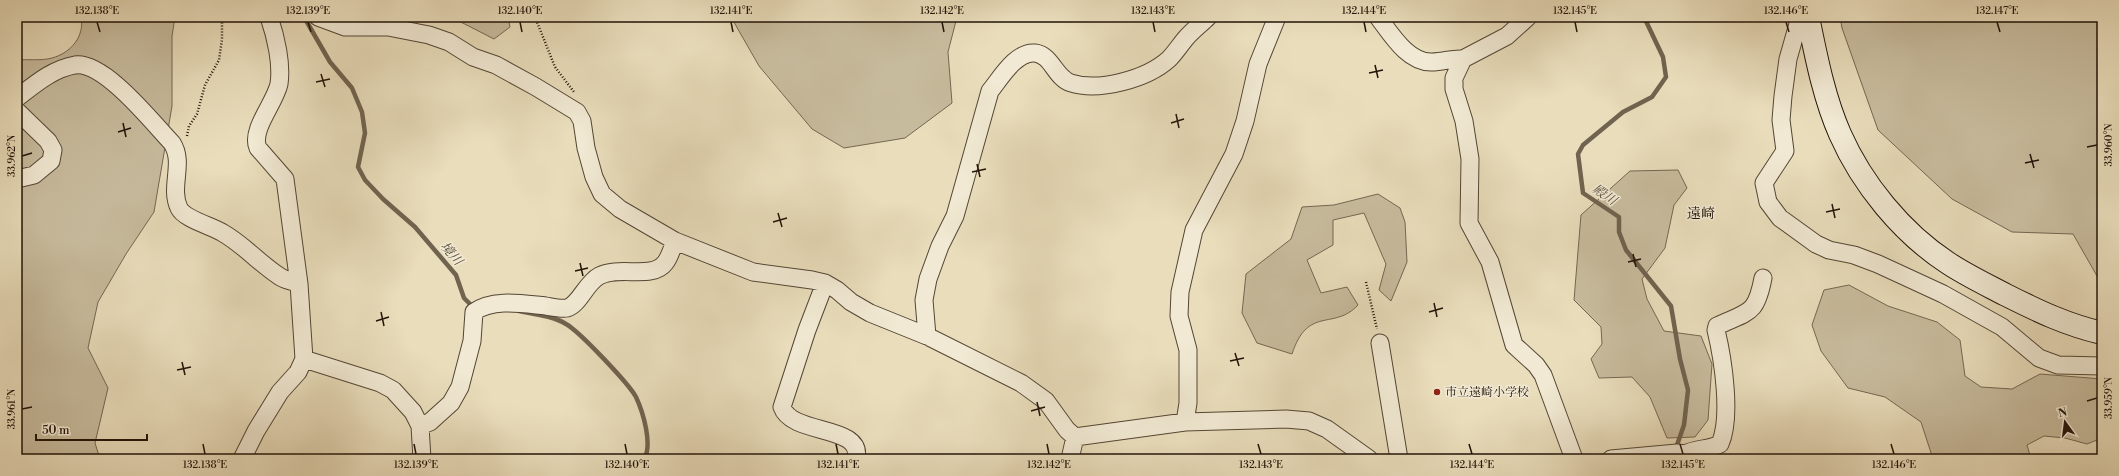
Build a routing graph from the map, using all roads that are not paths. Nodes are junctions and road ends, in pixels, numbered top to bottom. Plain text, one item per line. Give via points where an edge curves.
1 (269, 17) edge
2 (318, 17) edge
3 (1208, 17) edge
4 (1277, 17) edge
5 (1378, 17) edge
6 (1528, 17) edge
7 (1797, 17) edge
8 (1808, 17) edge
9 (1463, 59) junction
10 (17, 98) edge
11 (17, 111) edge
12 (17, 178) edge
13 (675, 241) junction
14 (1763, 278) dead end
15 (825, 283) junction
16 (299, 284) junction
17 (2102, 333) edge
18 (927, 336) junction
19 (1380, 343) road end
20 (304, 359) junction
21 (2102, 366) edge
22 (1185, 422) junction
23 (420, 426) junction
24 (1075, 437) junction
25 (1688, 457) edge
26 (242, 459) edge
27 (422, 459) edge
28 (856, 459) edge
29 (1070, 459) edge
30 (1369, 459) edge
31 (1399, 459) edge
32 (1574, 459) edge
33 (1611, 459) edge

1 - 16 street via 280,72 279,86 258,130 256,142 258,148 285,179
2 - 13 street via 345,27 388,27 449,42 473,57 496,65 577,112 582,121 594,177 602,194 620,209
3 - 18 street via 1168,60 1116,84 1104,86 1072,83 1060,77 1045,56 1034,53 1020,57 1002,76 990,91 955,216 928,279 924,300
4 - 22 street via 1258,64 1245,121 1234,154 1194,230 1187,257 1180,292 1179,316 1188,356
5 - 9 street via 1407,52 1419,59 1431,62
6 - 9 street via 1507,36
7 - 21 street via 1798,24 1788,59 1781,120 1786,151 1764,183 1768,202 1780,218 1816,244 1878,264 1943,294 2002,327 2039,358 2058,365
8 - 17 street via 1829,104 1840,134 1856,165 1882,203 1916,238 1947,263 2050,318
9 - 32 street via 1454,78 1454,89 1464,121 1470,159 1469,224 1490,262 1514,345 1543,375
10 - 16 street via 40,80 61,69 76,65 91,67 109,77 177,151 175,194 179,209 239,243 280,277
11 - 12 street via 48,141 52,150 51,161 34,175
13 - 15 street via 753,272
13 - 23 street via 665,263 657,270 606,272 595,278 573,305 566,308 521,303 482,306 474,312 472,341 460,387 451,403 430,422
14 - 25 street via 1760,298 1755,307 1717,326 1725,419 1720,444 1713,448 1693,450
15 - 18 street via 870,312
15 - 28 street via 782,407 784,414 796,422 849,438 855,445 858,454
16 - 20 street
18 - 24 street via 1022,383 1046,401
19 - 31 street
20 - 23 street via 380,383 393,390 413,412
20 - 26 street via 298,372 280,392
22 - 24 street
22 - 30 street via 1286,419 1308,421 1327,429
23 - 27 street
24 - 29 street
25 - 33 street via 1660,453

